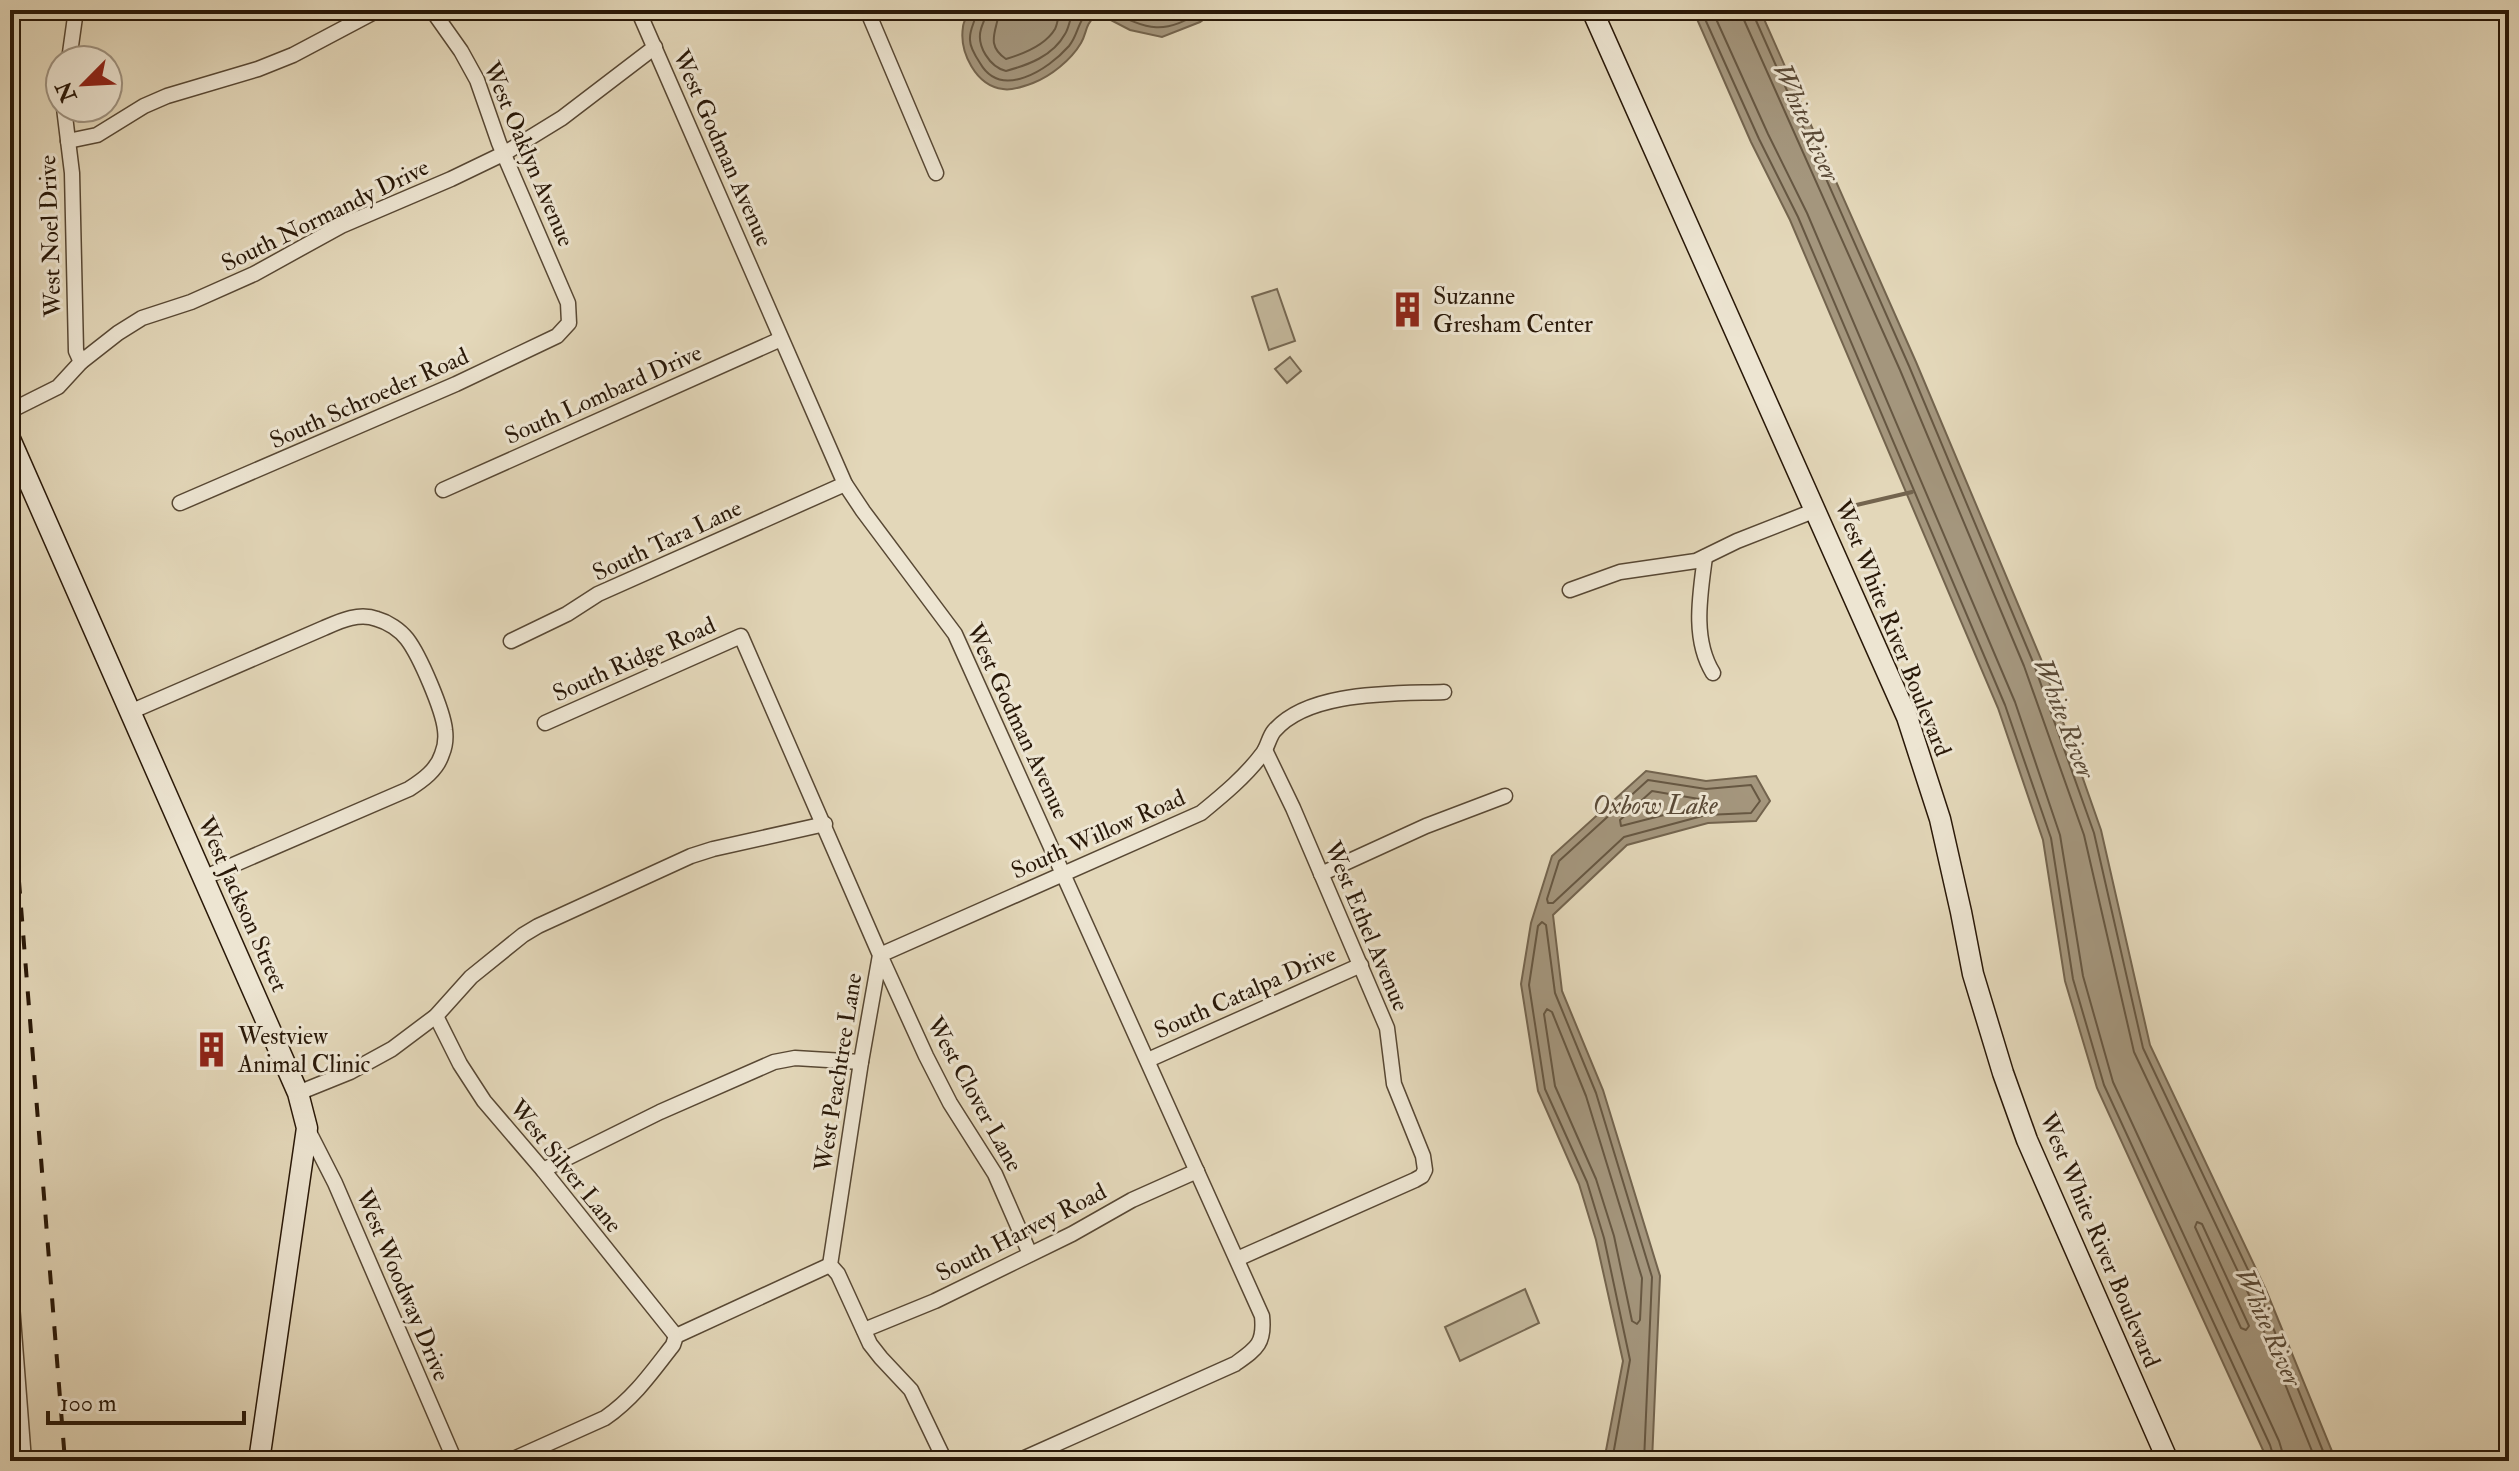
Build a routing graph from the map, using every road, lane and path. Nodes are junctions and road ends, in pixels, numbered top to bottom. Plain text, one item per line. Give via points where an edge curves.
1 (76, 10) edge
2 (378, 10) edge
3 (432, 10) edge
4 (638, 10) edge
5 (867, 10) edge
6 (1592, 10) edge
7 (71, 44) edge
8 (655, 47) junction
9 (66, 124) edge
10 (68, 141) junction
11 (505, 153) junction
12 (936, 173) dead end
13 (569, 323) joint
14 (781, 339) junction
15 (81, 362) junction
16 (10, 411) edge
17 (10, 439) edge
18 (845, 484) junction
19 (443, 490) dead end
20 (180, 503) dead end
21 (1816, 510) junction
22 (1705, 557) junction
23 (1570, 590) dead end
24 (741, 636) joint
25 (511, 641) dead end
26 (1713, 673) dead end
27 (1444, 692) dead end
28 (130, 712) junction
29 (545, 723) dead end
30 (1265, 750) junction
31 (1505, 796) dead end
32 (825, 824) junction
33 (1064, 874) junction
34 (1321, 874) junction
35 (203, 878) junction
36 (880, 955) junction
37 (1361, 965) junction
38 (436, 1016) junction
39 (1148, 1060) junction
40 (861, 1062) junction
41 (298, 1093) junction
42 (307, 1128) junction
43 (543, 1170) junction
44 (1197, 1171) junction
45 (1030, 1254) junction
46 (1237, 1259) junction
47 (830, 1265) junction
48 (10, 1279) edge
49 (864, 1330) junction
50 (676, 1336) junction
51 (19, 1453) edge
52 (259, 1461) edge
53 (455, 1461) edge
54 (509, 1461) edge
55 (945, 1461) edge
56 (1018, 1461) edge
57 (2168, 1461) edge

1 - 7 street
2 - 10 street via 293,55 167,96 97,135
3 - 11 street, West Oaklyn Avenue via 477,80
4 - 8 street, West Godman Avenue
5 - 12 street
6 - 21 street, West White River Boulevard
8 - 11 street, South Normandy Drive via 562,118
8 - 14 street, West Godman Avenue
9 - 10 street, West Noel Drive
10 - 15 street, West Noel Drive via 76,351
11 - 13 street, West Oaklyn Avenue via 568,303
11 - 15 street, South Normandy Drive via 341,226 254,274 142,318
13 - 20 street, South Schroeder Road via 557,336 456,384
14 - 18 street, West Godman Avenue
14 - 19 street, South Lombard Drive
15 - 16 street, South Normandy Drive via 49,394
17 - 28 street, West Jackson Street
18 - 25 street, South Tara Lane via 598,594
18 - 33 street, West Godman Avenue via 951,626
21 - 22 street
21 - 57 street, West White River Boulevard via 1907,717 1940,819 1977,988 2027,1140
22 - 23 street via 1620,572
22 - 26 street via 1700,643
24 - 29 street, South Ridge Road
24 - 32 street, West Peachtree Lane
27 - 30 street, South Willow Road via 1384,694 1315,705 1273,731
28 - 35 street, West Jackson Street
28 - 35 street via 349,618 370,617 408,640 428,680 445,731 441,757 429,774 409,789
30 - 33 street, South Willow Road via 1201,813
30 - 34 street, West Ethel Avenue
31 - 34 street
32 - 36 street, West Peachtree Lane
32 - 38 street via 691,856 538,926 497,954
33 - 36 street, South Willow Road
33 - 39 street, West Godman Avenue
34 - 37 street, West Ethel Avenue
35 - 41 street, West Jackson Street
36 - 40 street, West Peachtree Lane
36 - 45 street, West Clover Lane via 950,1103 995,1174
37 - 39 street, South Catalpa Drive
37 - 46 street, West Ethel Avenue via 1387,1028 1394,1084 1425,1170 1415,1180
38 - 41 street via 374,1060
38 - 43 street, West Silver Lane via 484,1101
39 - 44 street, West Godman Avenue
40 - 43 street via 774,1062
40 - 47 street, West Peachtree Lane
41 - 42 street, West Jackson Street
42 - 52 street, West Jackson Street
42 - 53 street, West Woodway Drive
43 - 50 street, West Silver Lane
44 - 45 street, South Harvey Road
44 - 46 street, West Godman Avenue
45 - 49 street, South Harvey Road
46 - 56 street, West Godman Avenue via 1262,1316 1261,1338 1253,1351 1235,1364
47 - 49 street
47 - 50 street
48 - 51 street
49 - 55 street via 911,1390
50 - 54 street via 618,1409

